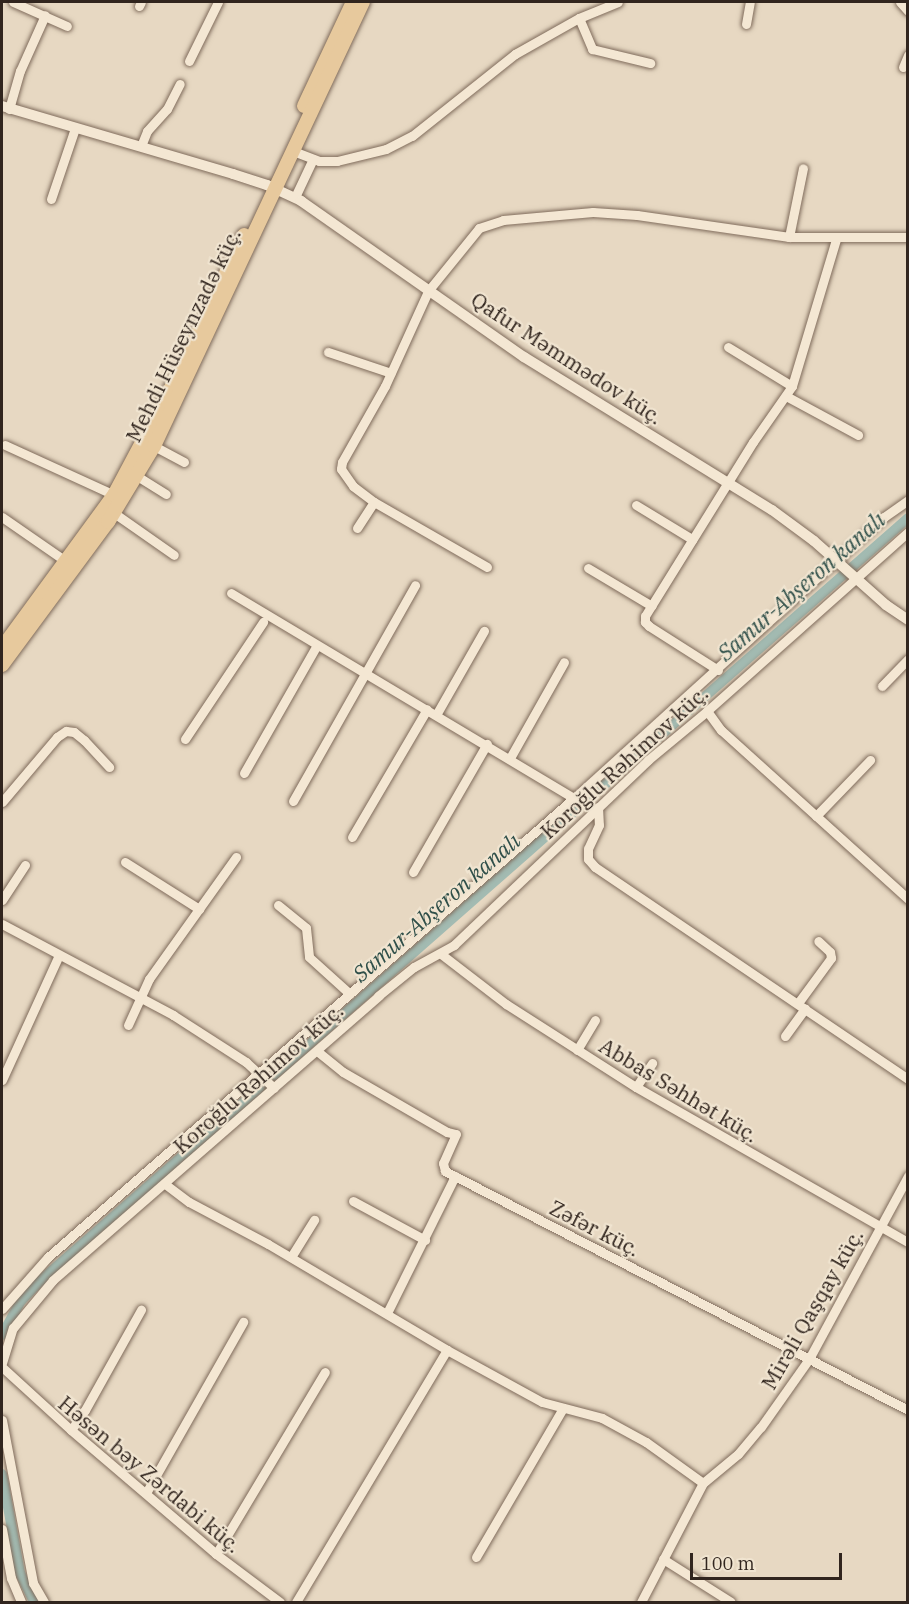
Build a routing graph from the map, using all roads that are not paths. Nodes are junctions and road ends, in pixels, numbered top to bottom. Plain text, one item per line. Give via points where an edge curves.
1 (13, 2) edge
2 (218, 2) edge
3 (353, 2) edge
4 (363, 2) edge
5 (618, 2) edge
6 (750, 2) edge
7 (900, 2) edge
8 (908, 11) edge
9 (45, 15) junction
10 (579, 18) junction
11 (746, 24) dead end
12 (67, 26) dead end
13 (908, 55) edge
14 (189, 61) dead end
15 (651, 63) dead end
16 (903, 67) dead end
17 (180, 84) dead end
18 (5, 108) edge
19 (75, 128) junction
20 (141, 146) junction
21 (293, 151) junction
22 (312, 159) junction
23 (803, 168) dead end
24 (272, 187) junction
25 (295, 197) junction
26 (51, 199) dead end
27 (789, 237) junction
28 (908, 237) edge
29 (836, 239) junction
30 (428, 291) junction
31 (728, 347) dead end
32 (328, 352) dead end
33 (391, 373) junction
34 (792, 386) junction
35 (786, 396) junction
36 (858, 435) dead end
37 (5, 445) dead end
38 (154, 446) junction
39 (184, 462) dead end
40 (137, 476) junction
41 (728, 482) junction
42 (166, 494) dead end
43 (114, 495) junction
44 (908, 500) edge
45 (374, 502) junction
46 (636, 505) dead end
47 (114, 513) junction
48 (2, 517) edge
49 (357, 528) dead end
50 (908, 532) edge
51 (692, 539) junction
52 (174, 555) dead end
53 (837, 560) junction
54 (67, 562) junction
55 (487, 567) dead end
56 (588, 568) dead end
57 (857, 578) junction
58 (415, 585) dead end
59 (231, 593) dead end
60 (652, 606) junction
61 (908, 620) edge
62 (262, 622) dead end
63 (484, 631) dead end
64 (317, 645) junction
65 (2, 648) edge
66 (908, 659) edge
67 (564, 662) dead end
68 (2, 665) edge
69 (718, 670) junction
70 (365, 672) junction
71 (882, 686) dead end
72 (427, 709) junction
73 (707, 711) junction
74 (436, 715) junction
75 (185, 739) dead end
76 (487, 744) junction
77 (510, 758) junction
78 (870, 760) dead end
79 (109, 767) dead end
80 (244, 773) dead end
81 (574, 798) junction
82 (293, 801) dead end
83 (2, 802) edge
84 (598, 807) junction
85 (816, 816) junction
86 (352, 837) dead end
87 (236, 857) dead end
88 (125, 862) dead end
89 (25, 865) dead end
90 (413, 872) dead end
91 (908, 899) edge
92 (2, 900) edge
93 (278, 905) dead end
94 (199, 909) junction
95 (2, 924) edge
96 (818, 941) dead end
97 (441, 954) junction
98 (59, 955) junction
99 (350, 994) junction
100 (139, 998) junction
101 (802, 1006) junction
102 (595, 1020) dead end
103 (128, 1025) dead end
104 (785, 1036) dead end
105 (577, 1050) junction
106 (317, 1051) junction
107 (652, 1063) dead end
108 (259, 1073) junction
109 (908, 1078) edge
110 (2, 1080) edge
111 (274, 1088) junction
112 (636, 1088) junction
113 (455, 1176) junction
114 (908, 1176) edge
115 (165, 1184) junction
116 (353, 1201) dead end
117 (314, 1220) dead end
118 (881, 1227) junction
119 (424, 1240) junction
120 (908, 1242) edge
121 (291, 1257) junction
122 (2, 1309) edge
123 (141, 1310) dead end
124 (387, 1313) junction
125 (243, 1322) dead end
126 (447, 1350) junction
127 (809, 1359) junction
128 (2, 1363) edge
129 (2, 1367) edge
130 (325, 1372) dead end
131 (562, 1410) junction
132 (908, 1410) edge
133 (2, 1420) edge
134 (71, 1430) junction
135 (703, 1483) junction
136 (146, 1493) junction
137 (2, 1529) edge
138 (216, 1554) junction
139 (476, 1557) dead end
140 (663, 1560) junction
141 (21, 1602) edge
142 (44, 1602) edge
143 (280, 1602) edge
144 (296, 1602) edge
145 (641, 1602) edge
146 (731, 1602) edge

1 - 9 street
2 - 14 street
3 - 24 main road, Mehdi Hüseynzadə küç.
4 - 21 main road, Mehdi Hüseynzadə küç.
5 - 10 street
6 - 11 street
7 - 8 street
9 - 12 street
9 - 18 street
10 - 15 street via 592,49
10 - 22 street via 504,61 400,142 348,160
13 - 16 street
17 - 20 street
18 - 19 street, Qafur Məmmədov küç.
19 - 20 street, Qafur Məmmədov küç.
19 - 26 street
20 - 24 street, Qafur Məmmədov küç.
21 - 22 street
21 - 24 main road, Mehdi Hüseynzadə küç.
22 - 25 street
23 - 27 street
24 - 25 street, Qafur Məmmədov küç.
24 - 38 main road, Mehdi Hüseynzadə küç.
24 - 43 main road, Mehdi Hüseynzadə küç.
25 - 30 street, Qafur Məmmədov küç.
27 - 29 street
27 - 30 street via 612,213 502,220 488,223 472,234
28 - 29 street
29 - 34 street
30 - 33 street
30 - 41 street, Qafur Məmmədov küç. via 524,357
31 - 34 street
32 - 33 street
33 - 45 street via 341,469 353,486
34 - 35 street
35 - 36 street
35 - 41 street
37 - 43 street
38 - 39 street
38 - 40 main road, Mehdi Hüseynzadə küç.
40 - 42 street
40 - 47 main road, Mehdi Hüseynzadə küç.
41 - 51 street
41 - 53 street, Qafur Məmmədov küç.
43 - 54 main road, Mehdi Hüseynzadə küç.
44 - 53 street, Koroğlu Rəhimov küç.
45 - 49 street
45 - 55 street
46 - 51 street
47 - 52 street
47 - 68 main road, Mehdi Hüseynzadə küç.
48 - 54 street
50 - 57 street, Koroğlu Rəhimov küç.
51 - 60 street
53 - 57 street, Qafur Məmmədov küç.
53 - 69 street, Koroğlu Rəhimov küç.
54 - 65 main road, Mehdi Hüseynzadə küç.
56 - 60 street
57 - 61 street
57 - 73 street, Koroğlu Rəhimov küç.
58 - 70 street
59 - 64 street
60 - 69 street via 645,616 649,626
62 - 75 street
63 - 74 street
64 - 70 street
64 - 80 street
66 - 71 street
67 - 77 street
69 - 81 street, Koroğlu Rəhimov küç.
70 - 72 street
70 - 82 street
72 - 74 street
72 - 86 street
73 - 84 street, Koroğlu Rəhimov küç.
73 - 85 street via 721,730
74 - 76 street
76 - 77 street
76 - 90 street
77 - 81 street
78 - 85 street
79 - 83 street via 84,740 66,731
81 - 99 street, Koroğlu Rəhimov küç.
84 - 97 street, Koroğlu Rəhimov küç.
84 - 101 street via 599,825 588,849 588,859 595,867
85 - 91 street
87 - 94 street
88 - 94 street
89 - 92 street
93 - 99 street via 306,928 309,957
94 - 100 street
95 - 98 street
96 - 101 street via 831,958
97 - 105 street, Abbas Səhhət küç. via 488,992
97 - 106 street, Koroğlu Rəhimov küç. via 414,967
98 - 100 street
98 - 110 street
99 - 108 street, Koroğlu Rəhimov küç.
100 - 103 street
100 - 108 street
101 - 104 street
101 - 109 street
102 - 105 street
105 - 112 street, Abbas Səhhət küç.
106 - 111 street, Koroğlu Rəhimov küç.
106 - 113 street via 343,1072 456,1134 443,1163 446,1171
107 - 112 street
108 - 111 street
108 - 122 street, Koroğlu Rəhimov küç. via 48,1257
111 - 115 street, Koroğlu Rəhimov küç.
112 - 118 street, Abbas Səhhət küç.
113 - 119 street
113 - 127 street, Zəfər küç.
114 - 118 street, Mirəli Qaşqay küç.
115 - 121 street via 189,1202
115 - 128 street, Koroğlu Rəhimov küç. via 41,1292 13,1328
116 - 119 street
117 - 121 street
118 - 120 street, Abbas Səhhət küç.
118 - 127 street, Mirəli Qaşqay küç.
119 - 124 street
121 - 124 street
123 - 134 street
124 - 126 street
125 - 136 street
126 - 131 street
126 - 144 street
127 - 132 street, Zəfər küç.
127 - 135 street, Mirəli Qaşqay küç. via 738,1454
129 - 134 street, Həsən bəy Zərdabi küç.
130 - 138 street
131 - 135 street via 575,1409 602,1418 646,1442
131 - 139 street
133 - 142 street via 33,1583
134 - 136 street, Həsən bəy Zərdabi küç.
135 - 140 street, Mirəli Qaşqay küç.
136 - 138 street, Həsən bəy Zərdabi küç.
137 - 141 street via 10,1578
138 - 143 street, Həsən bəy Zərdabi küç.
140 - 145 street, Mirəli Qaşqay küç.
140 - 146 street

